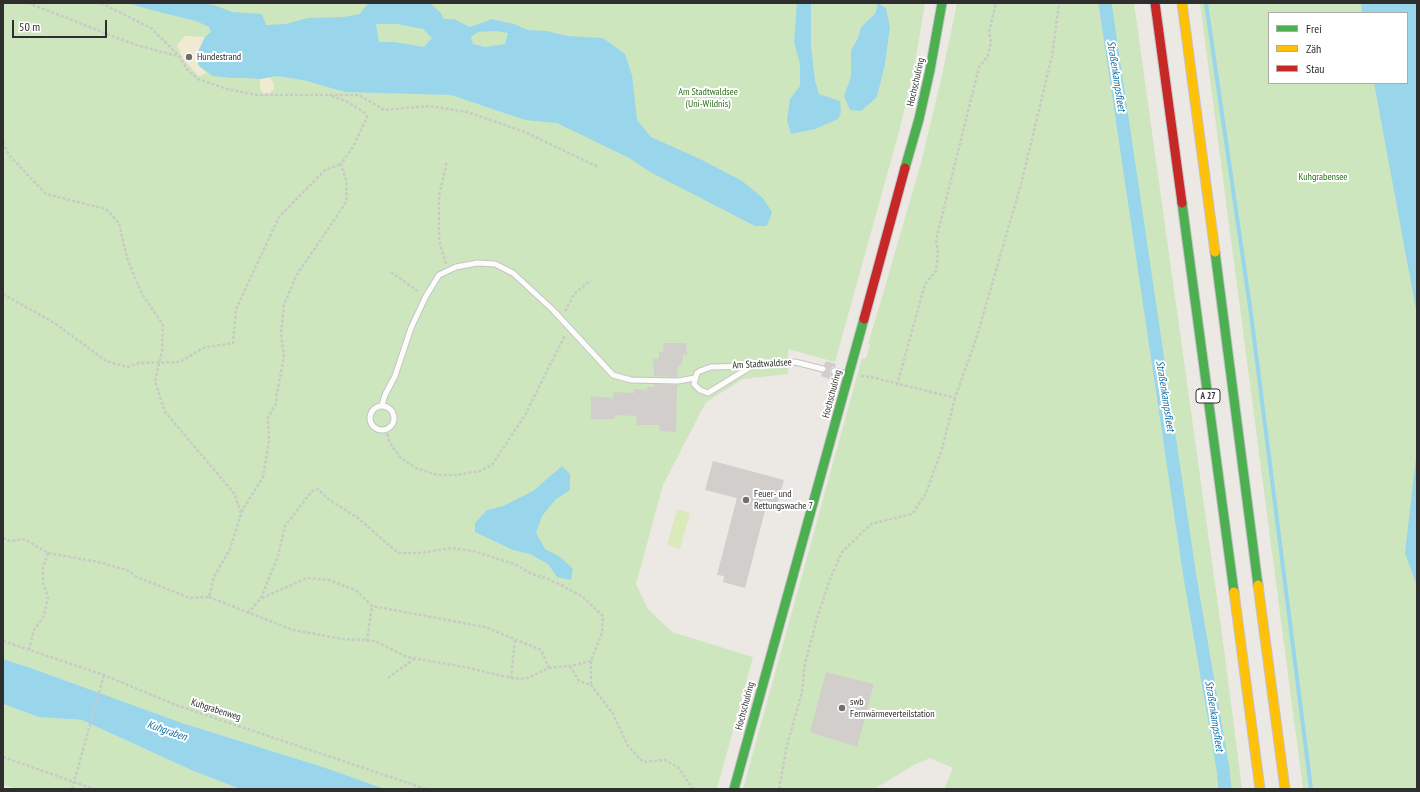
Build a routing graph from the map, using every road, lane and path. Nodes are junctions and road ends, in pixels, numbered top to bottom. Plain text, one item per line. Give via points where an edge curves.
1 (28, 3) edge
2 (101, 3) edge
3 (942, 3) edge
4 (996, 3) edge
5 (1059, 3) edge
6 (1155, 3) edge
7 (1182, 3) edge
8 (180, 57) junction
9 (329, 95) junction
10 (3, 142) edge
11 (447, 161) dead end
12 (341, 164) junction
13 (598, 167) dead end
14 (447, 270) junction
15 (391, 272) dead end
16 (591, 280) dead end
17 (3, 294) edge
18 (426, 296) junction
19 (561, 318) junction
20 (569, 327) junction
21 (159, 362) junction
22 (752, 366) junction
23 (824, 369) dead end
24 (834, 371) dead end
25 (848, 375) junction
26 (695, 378) junction
27 (897, 384) junction
28 (955, 398) junction
29 (382, 405) junction
30 (387, 429) junction
31 (241, 513) junction
32 (3, 538) edge
33 (48, 553) junction
34 (209, 597) junction
35 (261, 598) junction
36 (372, 606) junction
37 (248, 613) junction
38 (515, 640) junction
39 (3, 641) edge
40 (367, 641) junction
41 (29, 650) junction
42 (415, 658) junction
43 (590, 660) junction
44 (570, 666) junction
45 (549, 668) junction
46 (104, 675) junction
47 (388, 678) dead end
48 (511, 678) junction
49 (591, 685) junction
50 (3, 758) edge
51 (74, 782) junction
52 (90, 788) edge
53 (72, 789) edge
54 (94, 789) edge
55 (426, 789) edge
56 (693, 789) edge
57 (734, 789) edge
58 (779, 789) edge
59 (1260, 789) edge
60 (1285, 789) edge

1 - 8 path via 133,44
2 - 8 path via 151,28
3 - 25 main road, Hochschulring via 932,64 919,119
4 - 27 path via 989,32 991,42 988,56 979,68 936,240 936,271 925,284
5 - 28 path via 1052,56 1021,184 977,336
6 - 59 main road, A 27
7 - 60 main road, A 27
8 - 9 path via 187,69 198,79 227,89 256,95
9 - 12 path via 346,101 367,115 353,147
9 - 13 path via 359,95 384,110 429,106 467,112 525,132
10 - 21 path via 9,155 46,194 106,209 119,223 127,258 141,292 163,325
11 - 14 path via 439,196 439,240
12 - 21 path via 324,170 280,217 236,309 233,343 204,348 180,362
12 - 31 path via 346,180 345,204 296,276 284,305 280,334 284,357 277,402 268,417 269,441 262,477
14 - 18 lane via 439,275
14 - 19 lane via 477,263 495,264 513,273
15 - 18 path
16 - 19 path via 574,294
17 - 21 path via 56,324 106,361 128,367 139,363
18 - 29 lane
19 - 20 lane
20 - 26 lane via 613,375 631,380 678,382
20 - 30 path via 525,415 492,465 480,471 455,475 437,475 416,468 401,458 394,449 388,439
21 - 31 path via 155,381 165,412 234,493
22 - 23 lane, Am Stadtwaldsee via 795,362
22 - 26 lane, Am Stadtwaldsee via 711,367 700,371
22 - 26 lane via 708,393 694,384
24 - 25 lane
25 - 27 path via 871,377
25 - 57 main road, Hochschulring
27 - 28 path
28 - 58 path via 942,449 926,493 912,514 871,524 842,552 817,618
29 - 30 lane via 390,409 394,416 393,423
29 - 30 lane via 372,410 370,423 377,430
31 - 34 path via 230,548 214,577
32 - 33 path via 10,541 24,539
33 - 34 path via 127,570 137,577 190,598
33 - 41 path via 43,568 43,582 48,597 44,616 34,630
34 - 37 path
35 - 36 path via 307,578 329,580 357,591
35 - 37 path
35 - 43 path via 278,556 285,526 312,491 318,490 358,518 398,553 420,553 451,548 473,551 514,564 583,597 603,616 602,633
36 - 38 path via 485,627
36 - 40 path
37 - 40 path via 293,630
38 - 45 path via 541,650
38 - 48 path
39 - 41 path, Kuhgrabenweg
40 - 42 path
41 - 46 path, Kuhgrabenweg
42 - 47 path
42 - 48 path
43 - 44 path
43 - 49 path
44 - 45 path
44 - 49 path via 579,681
45 - 48 path via 525,679
46 - 51 path
46 - 55 path, Kuhgrabenweg via 176,705
49 - 56 path via 613,714 628,746 643,762 665,760 679,768
50 - 51 path
51 - 52 path
51 - 53 path
52 - 54 path

